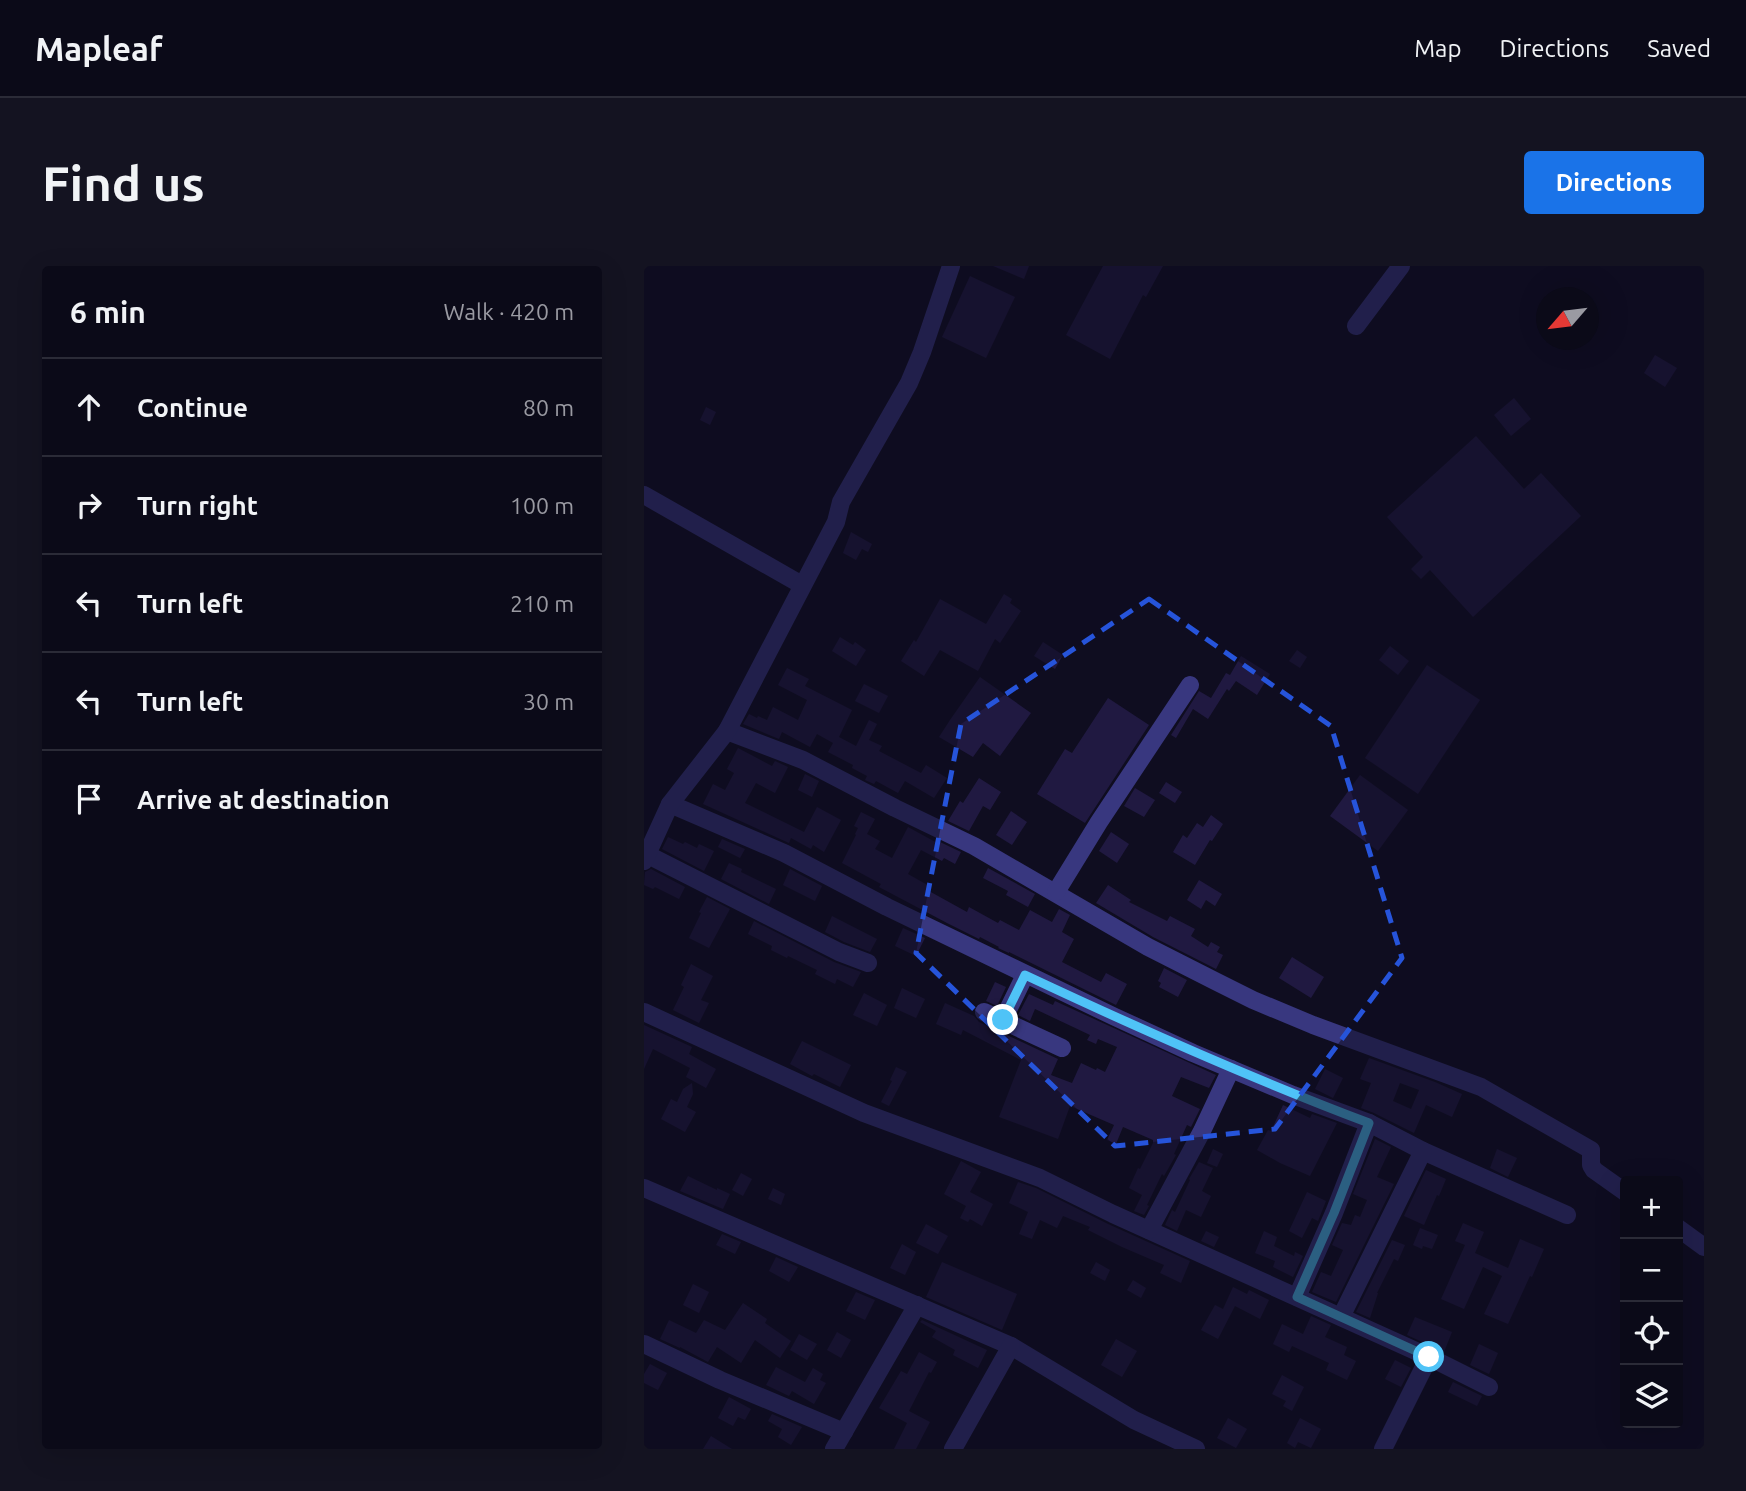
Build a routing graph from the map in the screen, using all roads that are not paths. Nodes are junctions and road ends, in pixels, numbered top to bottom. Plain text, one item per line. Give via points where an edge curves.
1 (951, 266) edge
2 (1401, 266) edge
3 (1356, 326) dead end
4 (644, 495) edge
5 (802, 585) junction
6 (1190, 685) dead end
7 (727, 731) junction
8 (670, 804) junction
9 (646, 858) edge
10 (1056, 892) junction
11 (868, 963) dead end
12 (1025, 975) junction
13 (644, 1012) edge
14 (984, 1012) dead end
15 (1003, 1020) junction
16 (1062, 1048) dead end
17 (1231, 1069) junction
18 (1369, 1123) junction
19 (1423, 1151) junction
20 (644, 1188) edge
21 (1620, 1188) edge
22 (1567, 1215) dead end
23 (1149, 1230) junction
24 (1683, 1232) edge
25 (1704, 1247) edge
26 (1297, 1297) junction
27 (917, 1305) junction
28 (1342, 1317) junction
29 (644, 1344) edge
30 (1011, 1346) junction
31 (1429, 1357) junction
32 (1489, 1387) dead end
33 (845, 1432) junction
34 (834, 1449) edge
35 (953, 1449) edge
36 (1196, 1449) edge
37 (1383, 1449) edge

1 - 5 street via 909,383 841,502 836,522
2 - 3 street
4 - 5 street
5 - 7 street
6 - 10 street
7 - 8 street
7 - 10 street via 803,760
8 - 9 street
8 - 12 street via 784,853
9 - 11 street
10 - 21 street via 1243,995 1481,1087 1591,1150 1594,1170
12 - 15 street
12 - 17 street
13 - 23 street via 864,1113 1040,1178
14 - 15 street
15 - 16 street
17 - 18 street
17 - 23 street
18 - 19 street
18 - 26 street
19 - 22 street
19 - 28 street
20 - 27 street
23 - 26 street
24 - 25 street
26 - 28 street
27 - 30 street
27 - 33 street
28 - 31 street
29 - 33 street
30 - 35 street
30 - 36 street via 1134,1420
31 - 32 street
31 - 37 street
33 - 34 street

